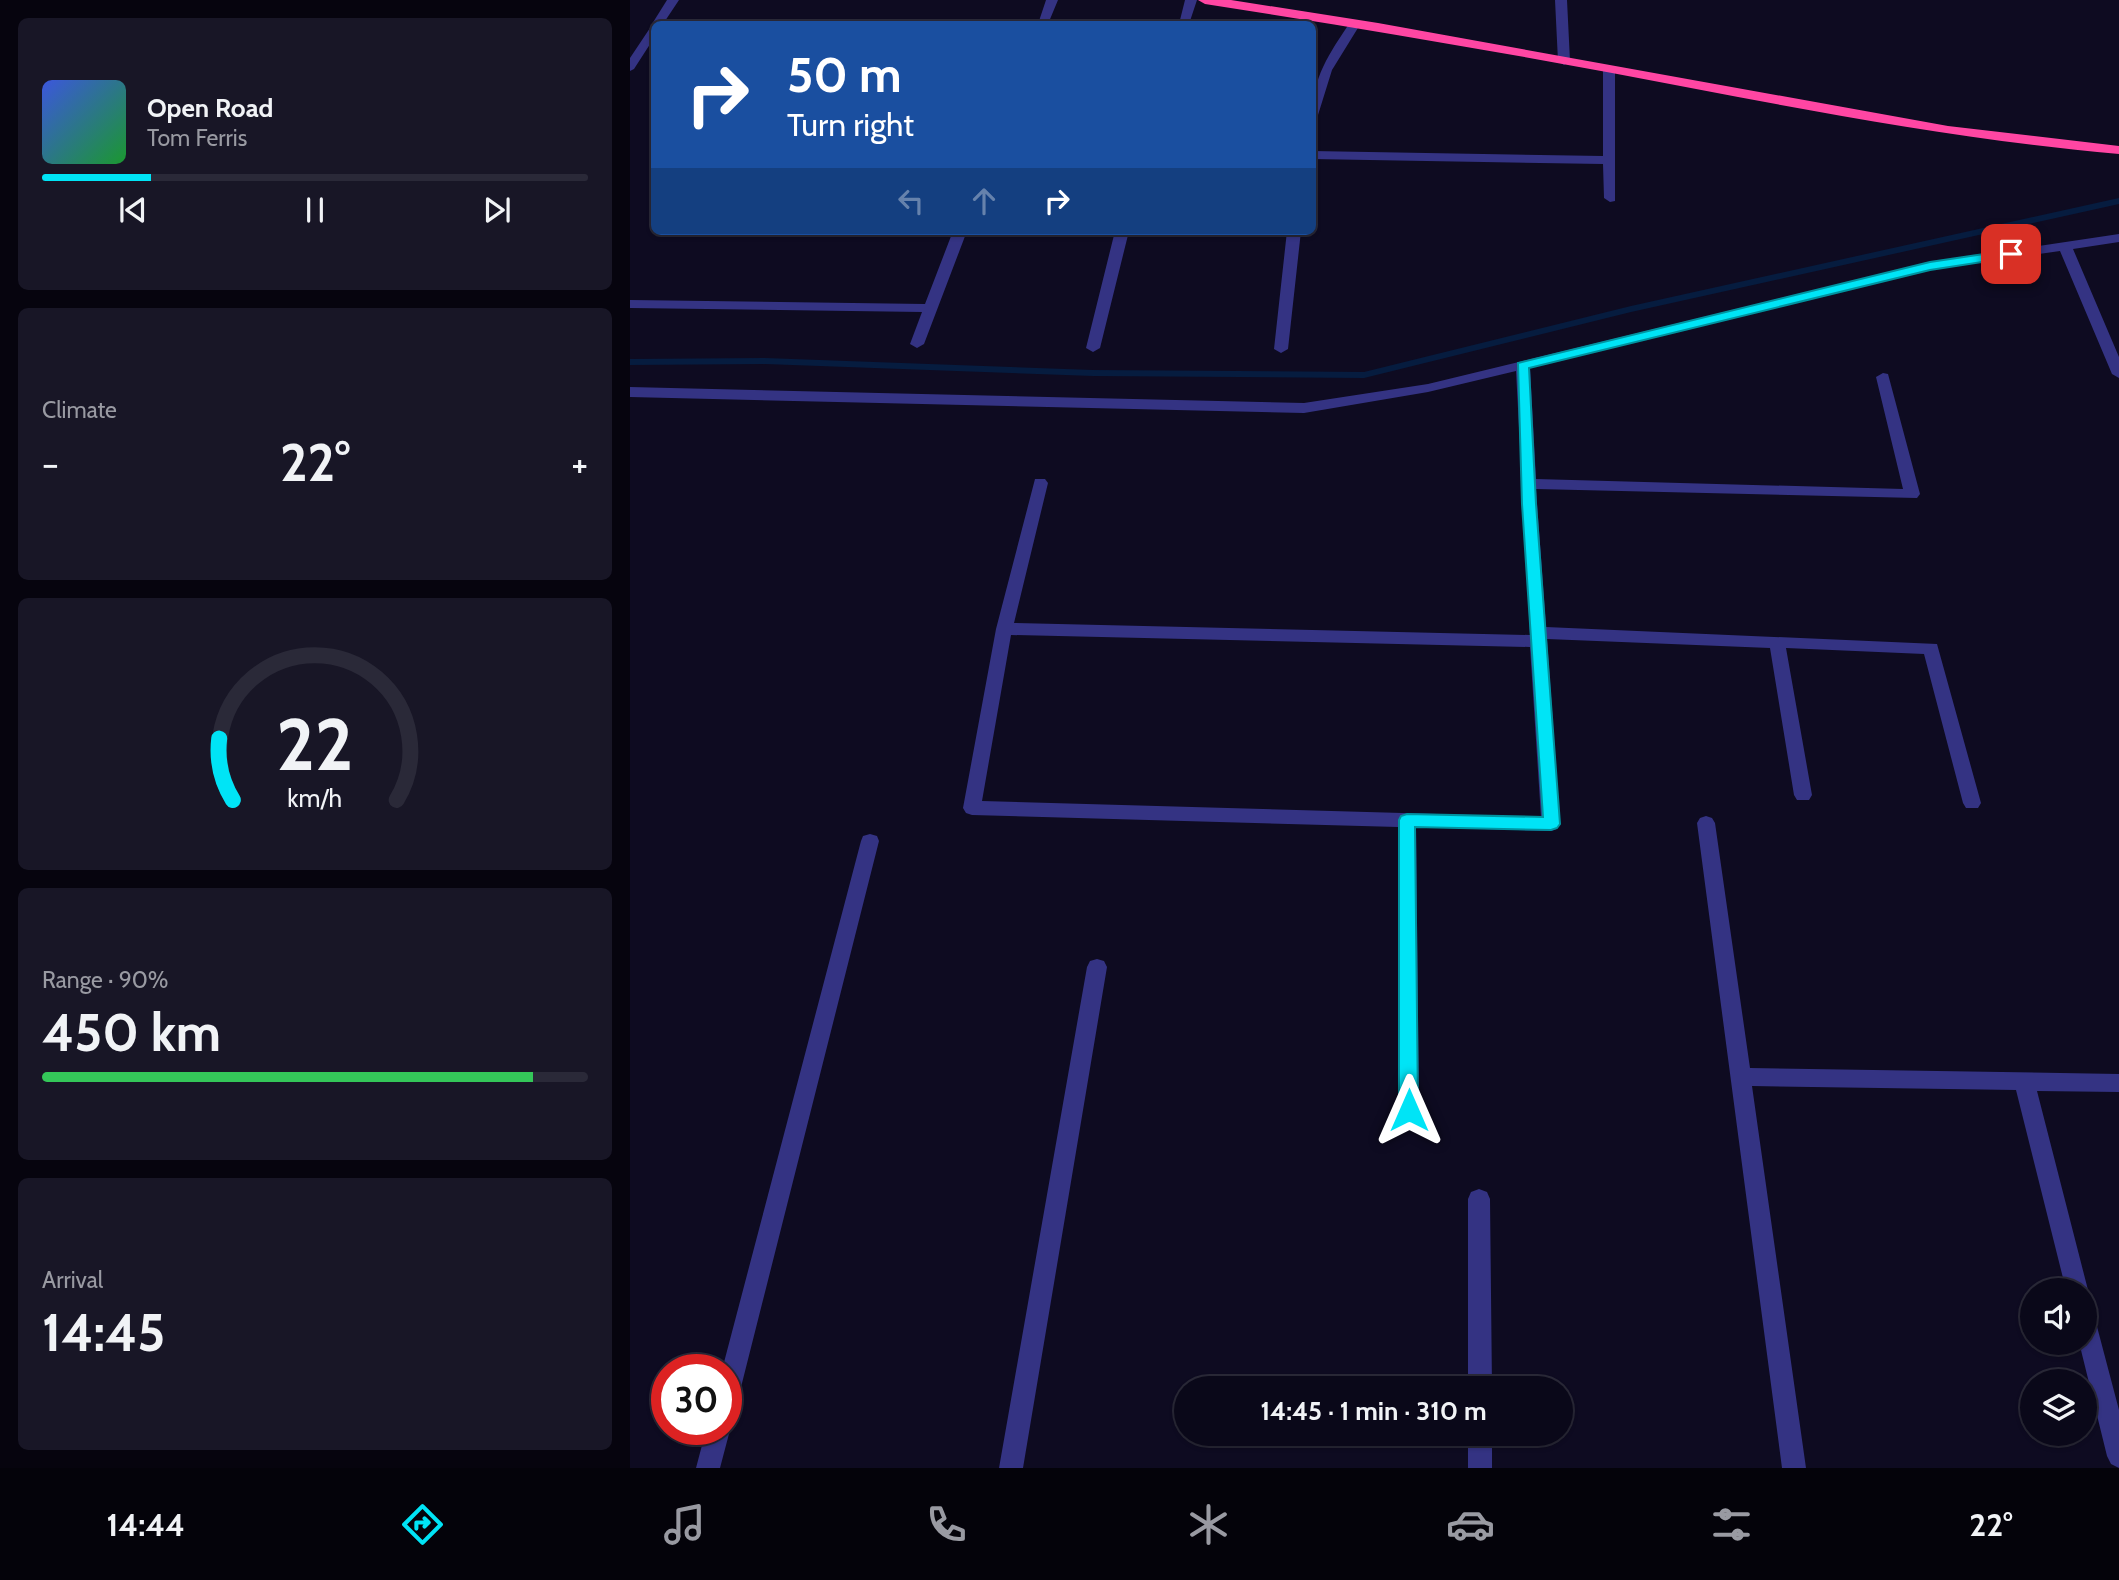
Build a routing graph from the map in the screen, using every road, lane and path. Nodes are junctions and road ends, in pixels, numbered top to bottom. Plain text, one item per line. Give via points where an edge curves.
1 (673, 0) edge
2 (1052, 0) edge
3 (1191, 0) edge
4 (1205, 0) edge
5 (1561, 0) edge
6 (660, 21) edge
7 (1044, 21) edge
8 (1185, 21) edge
9 (1355, 23) junction
10 (651, 34) edge
11 (632, 61) edge
12 (1564, 61) junction
13 (1609, 69) junction
14 (1316, 102) edge
15 (2119, 150) edge
16 (1316, 155) edge
17 (1609, 160) junction
18 (1610, 198) dead end
19 (958, 235) edge
20 (1121, 235) edge
21 (1294, 235) edge
22 (2119, 238) edge
23 (2065, 246) junction
24 (630, 304) edge
25 (931, 308) junction
26 (917, 344) dead end
27 (1093, 348) dead end
28 (1280, 349) dead end
29 (1523, 366) junction
30 (2119, 374) edge
31 (1883, 377) dead end
32 (630, 392) edge
33 (1040, 482) dead end
34 (1528, 484) junction
35 (1004, 629) junction
36 (1538, 637) junction
37 (1777, 642) junction
38 (1803, 795) dead end
39 (1972, 803) dead end
40 (1407, 820) junction
41 (1706, 823) dead end
42 (870, 841) dead end
43 (1097, 967) dead end
44 (1740, 1077) junction
45 (2024, 1081) junction
46 (2119, 1083) edge
47 (1409, 1110) dead end
48 (1479, 1199) dead end
49 (2074, 1278) edge
50 (738, 1354) edge
51 (2093, 1355) edge
52 (1480, 1376) edge
53 (714, 1445) edge
54 (1480, 1446) edge
55 (2119, 1456) edge
56 (708, 1468) edge
57 (1011, 1468) edge
58 (1480, 1468) edge
59 (1794, 1468) edge

1 - 6 street
2 - 7 street
3 - 8 street
4 - 9 highway
5 - 12 street
9 - 12 highway
9 - 14 street via 1326,70
10 - 11 street
12 - 13 highway
13 - 15 highway via 1881,121
13 - 17 street
16 - 17 street
17 - 18 street
19 - 25 street
20 - 27 street
21 - 28 street
22 - 23 street
23 - 29 street via 1930,266
23 - 30 street
24 - 25 street
25 - 26 street
29 - 32 street via 1428,388 1304,408
29 - 34 street
31 - 34 street via 1912,494
33 - 35 street
34 - 36 street
35 - 36 street
35 - 40 street via 972,808
36 - 37 street
36 - 40 street via 1551,824
37 - 38 street
37 - 39 street via 1931,648
40 - 47 street
41 - 44 street
42 - 50 street
43 - 57 street
44 - 45 street
44 - 59 street
45 - 46 street
45 - 49 street
48 - 52 street
51 - 55 street
53 - 56 street
54 - 58 street

